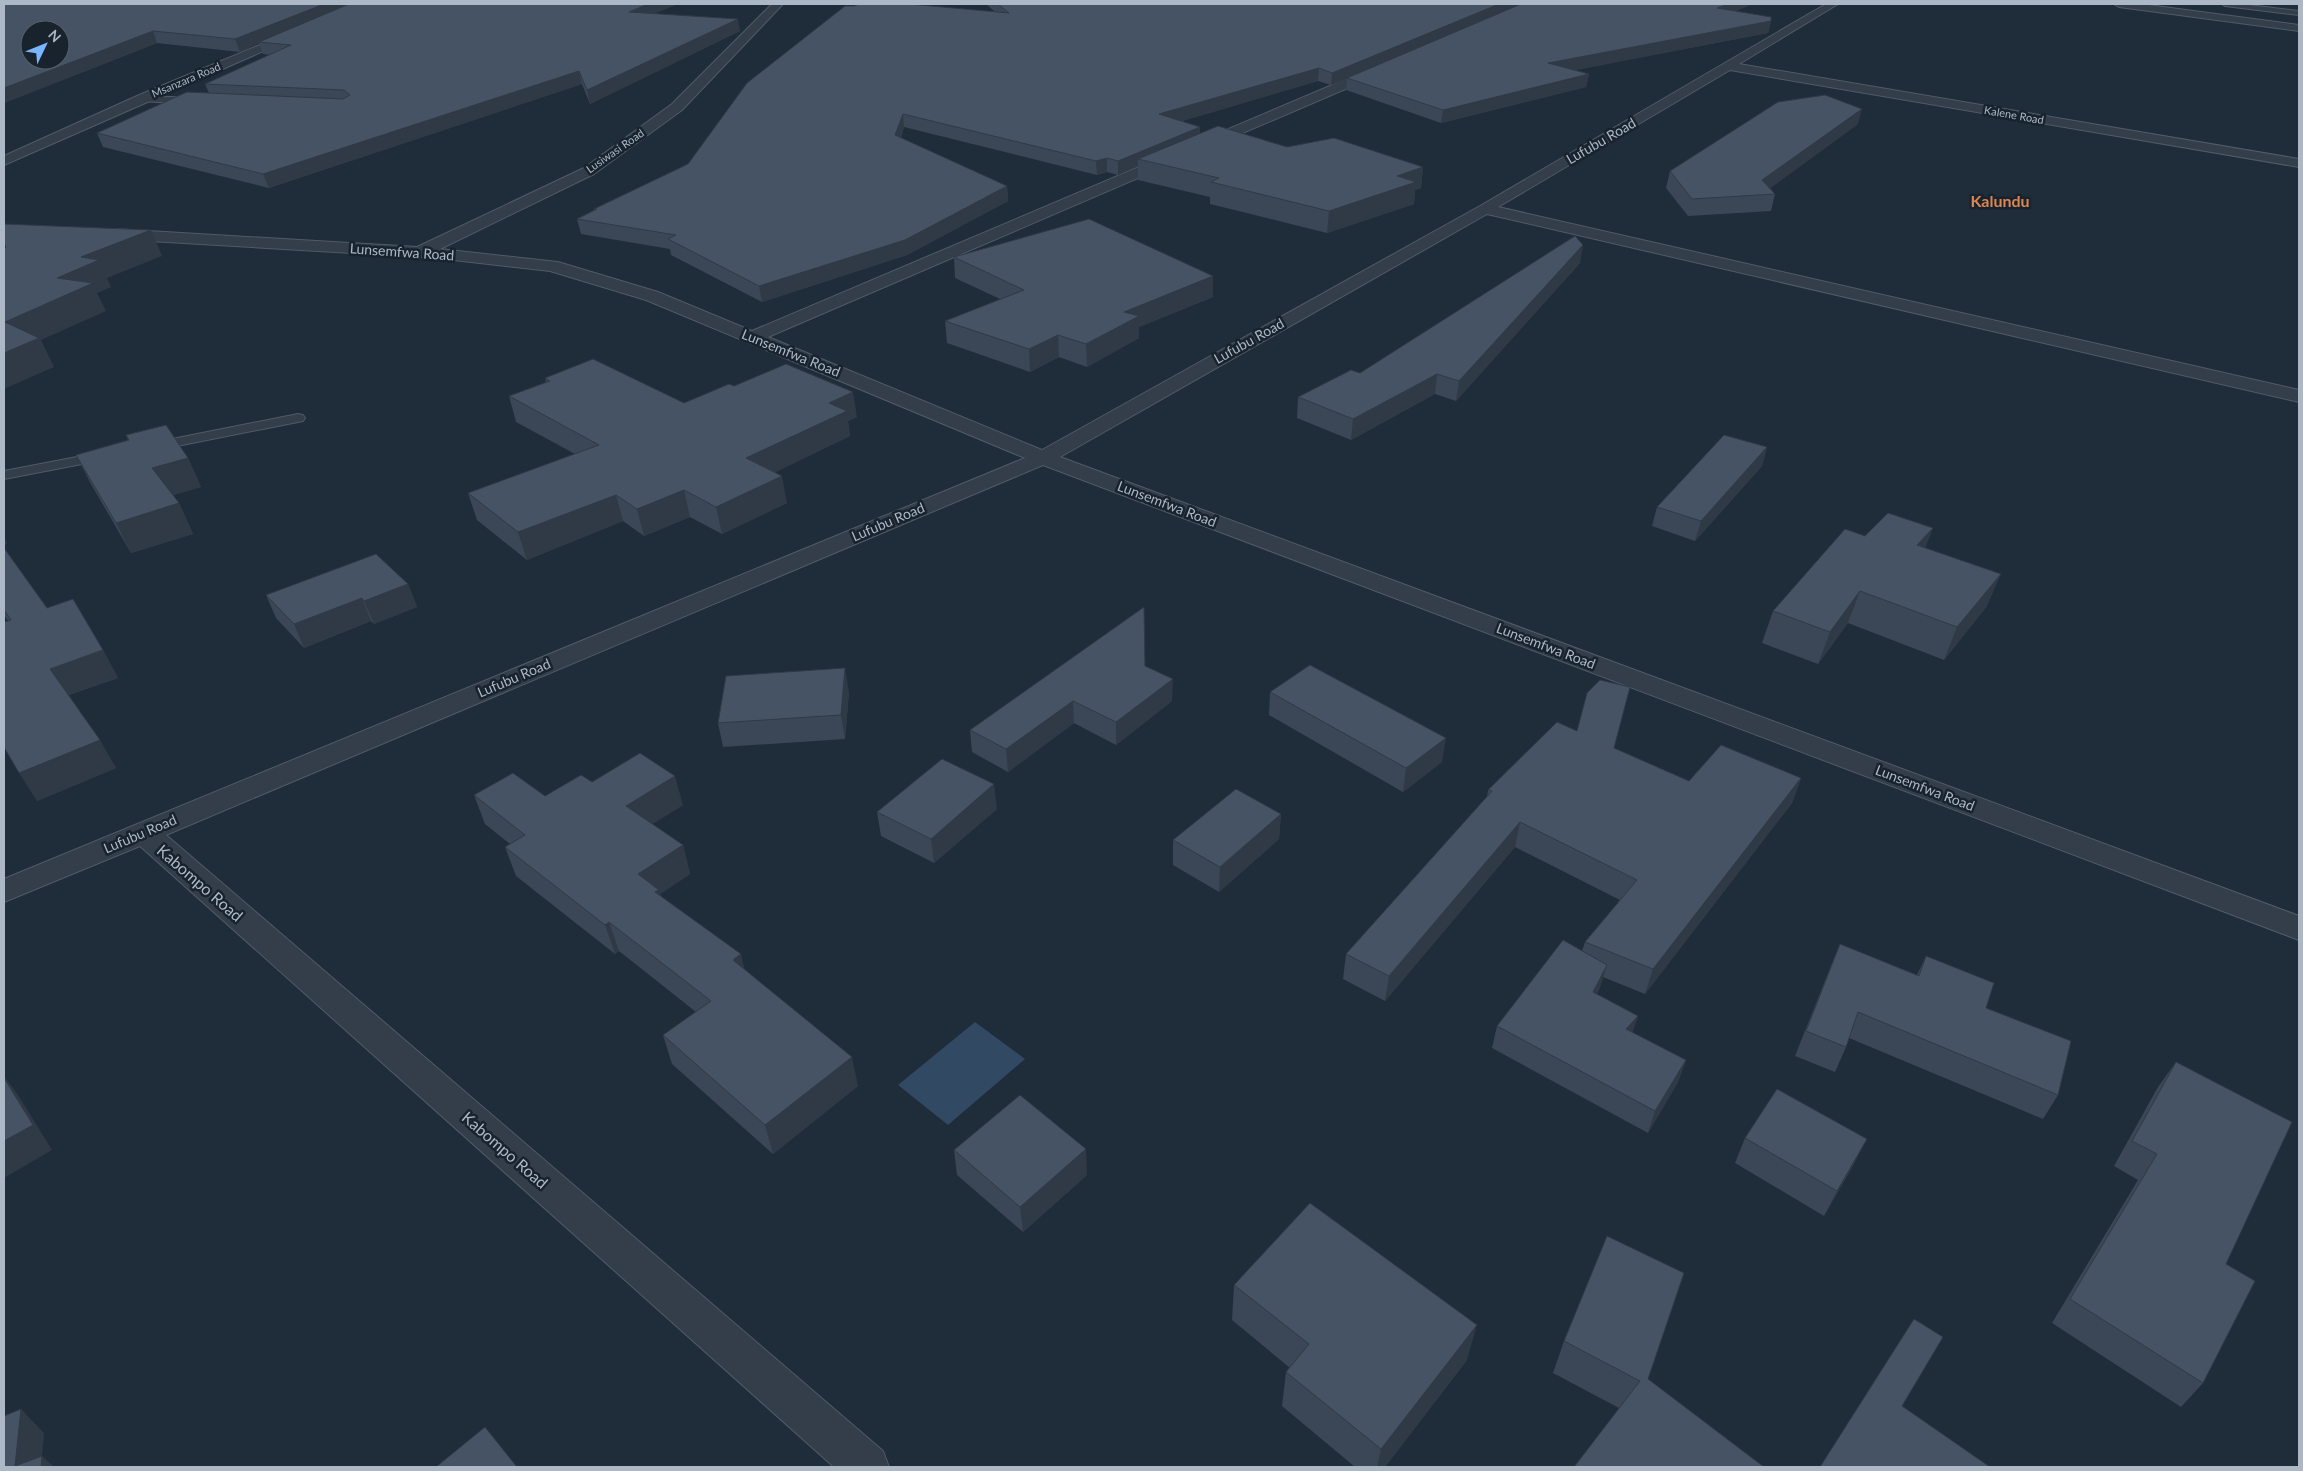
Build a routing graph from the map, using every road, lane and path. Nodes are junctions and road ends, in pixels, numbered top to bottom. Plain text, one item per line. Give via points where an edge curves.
1 (778, 4) edge
2 (1833, 4) edge
3 (2119, 4) edge
4 (2225, 4) edge
5 (2299, 13) edge
6 (310, 28) edge
7 (2299, 28) edge
8 (1392, 64) edge
9 (1729, 66) junction
10 (142, 99) junction
11 (211, 102) edge
12 (4, 161) edge
13 (2299, 163) edge
14 (1485, 209) junction
15 (93, 233) edge
16 (419, 252) junction
17 (753, 337) junction
18 (2299, 396) edge
19 (298, 418) dead end
20 (137, 450) edge
21 (118, 453) edge
22 (1043, 458) junction
23 (4, 475) edge
24 (143, 832) junction
25 (4, 891) edge
26 (2299, 928) edge
27 (867, 1467) edge

1 - 16 street, Lusiwasi Road via 677,107 588,171
2 - 9 street, Lufubu Road
3 - 7 street
4 - 5 lane
6 - 10 street, Msanzara Road
8 - 17 street
9 - 13 street, Kalene Road
9 - 14 street, Lufubu Road
10 - 11 lane
10 - 12 street, Msanzara Road
14 - 18 street
14 - 22 street, Lufubu Road
15 - 16 street, Lunsemfwa Road
16 - 17 street, Lunsemfwa Road via 552,266 652,296
17 - 22 street, Lunsemfwa Road
19 - 20 lane
21 - 23 lane
22 - 24 street, Lufubu Road
22 - 26 street, Lunsemfwa Road
24 - 25 street, Lufubu Road
24 - 27 street, Kabompo Road

